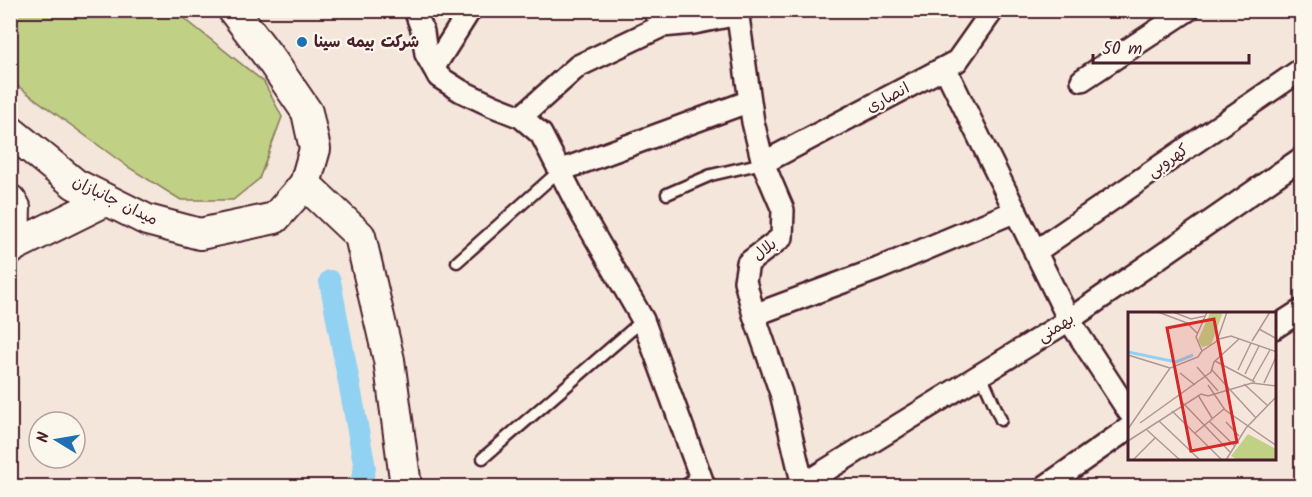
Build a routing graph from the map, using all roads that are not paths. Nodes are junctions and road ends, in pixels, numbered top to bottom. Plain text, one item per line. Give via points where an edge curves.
1 (233, 10) edge
2 (415, 10) edge
3 (470, 10) edge
4 (645, 10) edge
5 (993, 10) edge
6 (1188, 10) edge
7 (739, 12) edge
8 (662, 26) junction
9 (434, 67) junction
10 (945, 68) junction
11 (1302, 69) edge
12 (1082, 80) dead end
13 (750, 101) junction
14 (521, 117) junction
15 (10, 131) edge
16 (1302, 158) edge
17 (763, 162) junction
18 (559, 171) junction
19 (305, 184) junction
20 (667, 194) dead end
21 (10, 200) edge
22 (106, 200) junction
23 (1016, 211) junction
24 (12, 248) edge
25 (1035, 252) junction
26 (458, 262) dead end
27 (1302, 310) edge
28 (754, 315) junction
29 (643, 320) junction
30 (1069, 320) junction
31 (1276, 327) edge
32 (981, 374) junction
33 (1128, 410) edge
34 (1001, 420) dead end
35 (1128, 429) edge
36 (483, 458) dead end
37 (696, 482) edge
38 (406, 486) edge
39 (803, 486) edge
40 (1046, 486) edge

1 - 19 main road, میدان جانبازان via 308,112 315,149
2 - 9 street via 426,54
3 - 9 street
4 - 8 lane
5 - 10 street, انصاری via 957,61
6 - 12 street
7 - 8 street
7 - 13 street, بلال
8 - 14 street via 578,66
9 - 14 street via 461,91
10 - 17 street, انصاری
10 - 23 street
11 - 25 street, کهروبی
13 - 17 street, بلال
13 - 18 street
14 - 18 street via 541,134
15 - 22 main road, میدان جانبازان via 75,184
16 - 30 street, بهمنی
17 - 20 lane via 711,174
17 - 28 street, بلال via 783,210 782,237 748,263 745,281
18 - 26 lane
18 - 29 street
19 - 22 main road, میدان جانبازان via 275,218 200,234 147,220
19 - 38 main road via 360,236 389,360
21 - 24 main road via 15,207
22 - 24 main road
23 - 25 street
23 - 28 street
25 - 30 street
27 - 31 street
28 - 39 street, بلال via 782,393
29 - 36 lane
29 - 37 street
30 - 32 street, بهمنی
30 - 33 street
32 - 34 lane
32 - 39 street, بهمنی
35 - 40 street

